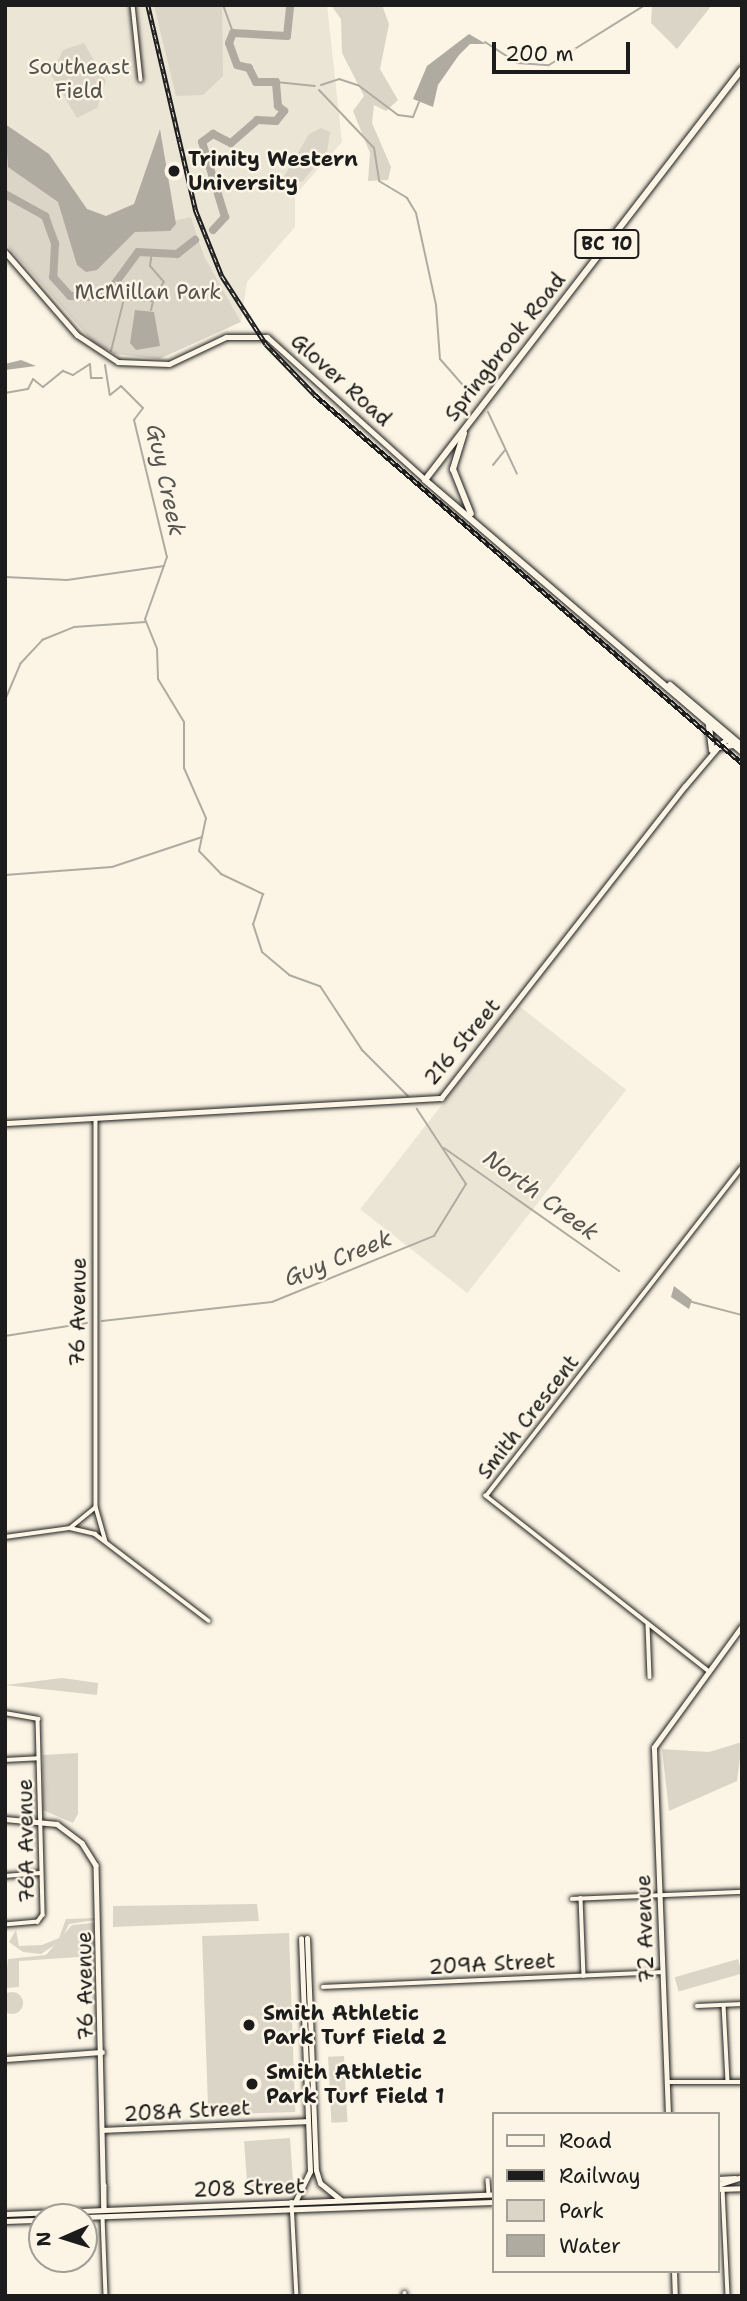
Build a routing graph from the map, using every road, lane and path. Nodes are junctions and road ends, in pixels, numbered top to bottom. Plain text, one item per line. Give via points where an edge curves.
1 (134, 5) edge
2 (742, 69) edge
3 (141, 80) dead end
4 (5, 252) edge
5 (472, 418) junction
6 (425, 480) junction
7 (476, 521) junction
8 (633, 655) junction
9 (695, 712) junction
10 (727, 739) junction
11 (737, 744) edge
12 (712, 748) junction
13 (742, 752) edge
14 (685, 786) junction
15 (96, 1118) junction
16 (5, 1123) edge
17 (742, 1167) edge
18 (96, 1507) junction
19 (70, 1528) junction
20 (5, 1537) edge
21 (106, 1541) junction
22 (209, 1621) dead end
23 (648, 1625) junction
24 (742, 1626) edge
25 (708, 1671) junction
26 (650, 1677) dead end
27 (5, 1713) edge
28 (39, 1758) junction
29 (5, 1760) edge
30 (38, 1818) junction
31 (5, 1819) edge
32 (40, 1873) junction
33 (5, 1876) edge
34 (742, 1892) edge
35 (660, 1895) junction
36 (582, 1898) junction
37 (572, 1899) dead end
38 (5, 1925) edge
39 (304, 1938) dead end
40 (663, 1972) junction
41 (584, 1976) junction
42 (323, 1987) dead end
43 (742, 2004) edge
44 (724, 2005) junction
45 (697, 2006) dead end
46 (102, 2053) junction
47 (5, 2059) edge
48 (727, 2081) junction
49 (667, 2082) junction
50 (742, 2082) edge
51 (668, 2112) edge
52 (311, 2121) junction
53 (103, 2130) junction
54 (313, 2171) junction
55 (741, 2177) edge
56 (719, 2179) edge
57 (488, 2180) dead end
58 (719, 2188) edge
59 (742, 2188) edge
60 (491, 2194) edge
61 (342, 2200) junction
62 (294, 2202) junction
63 (491, 2203) edge
64 (104, 2209) junction
65 (293, 2210) junction
66 (5, 2214) edge
67 (98, 2216) edge
68 (103, 2216) junction
69 (28, 2220) edge
70 (5, 2221) edge
71 (674, 2273) edge
72 (106, 2296) edge
73 (297, 2296) edge
74 (675, 2296) edge
75 (728, 2296) edge

1 - 3 street
2 - 5 highway, Springbrook Road / BC 10
4 - 6 main road, Glover Road via 77,335 118,362 169,364 226,337 264,335
5 - 6 highway, Springbrook Road / BC 10
5 - 7 highway via 453,469
6 - 7 highway, Glover Road
7 - 8 highway, Glover Road
8 - 9 highway, Glover Road
8 - 11 highway, Glover Road
9 - 10 highway, Glover Road
9 - 12 highway via 711,729
10 - 11 highway, Glover Road
10 - 12 main road
11 - 13 highway, Glover Road
11 - 14 main road, 216 Street via 718,747
12 - 14 main road
14 - 15 main road, 216 Street via 441,1098
15 - 16 main road, 216 Street
15 - 18 street, 76 Avenue
17 - 23 street, Smith Crescent via 486,1496
18 - 19 street
18 - 21 street, 76 Avenue
19 - 20 street
19 - 21 street
21 - 22 street
23 - 25 street, Smith Crescent
23 - 26 street
24 - 25 main road
25 - 35 main road, 72 Avenue via 655,1743
27 - 28 street, 76A Avenue via 38,1719
28 - 29 street
28 - 30 street, 76A Avenue
30 - 31 street
30 - 32 street, 76A Avenue
30 - 46 street, 76 Avenue via 66,1829 96,1865
32 - 33 street
32 - 38 street, 76A Avenue via 40,1921
34 - 35 street
35 - 36 street
35 - 40 main road, 72 Avenue
36 - 37 street
36 - 41 street
39 - 52 main road
40 - 41 street, 209A Street
40 - 49 main road, 72 Avenue
41 - 42 street, 209A Street
43 - 44 street
44 - 45 street
44 - 48 street
46 - 47 street
46 - 53 street, 76 Avenue
48 - 49 street
48 - 50 street
49 - 51 main road, 72 Avenue
52 - 53 street, 208A Street
52 - 54 main road
53 - 64 street, 76 Avenue
54 - 61 main road via 320,2183
54 - 62 main road
55 - 56 main road
55 - 58 main road
57 - 60 street
58 - 59 main road
58 - 75 street
60 - 61 main road, 208 Street
61 - 62 main road, 208 Street
62 - 64 main road, 208 Street
62 - 65 street
63 - 65 main road, 208 Street
64 - 66 main road, 208 Street
64 - 68 street, 76 Avenue
65 - 68 main road, 208 Street
65 - 73 street
67 - 68 main road, 208 Street
68 - 72 street, 76 Avenue
69 - 70 main road
71 - 74 main road

